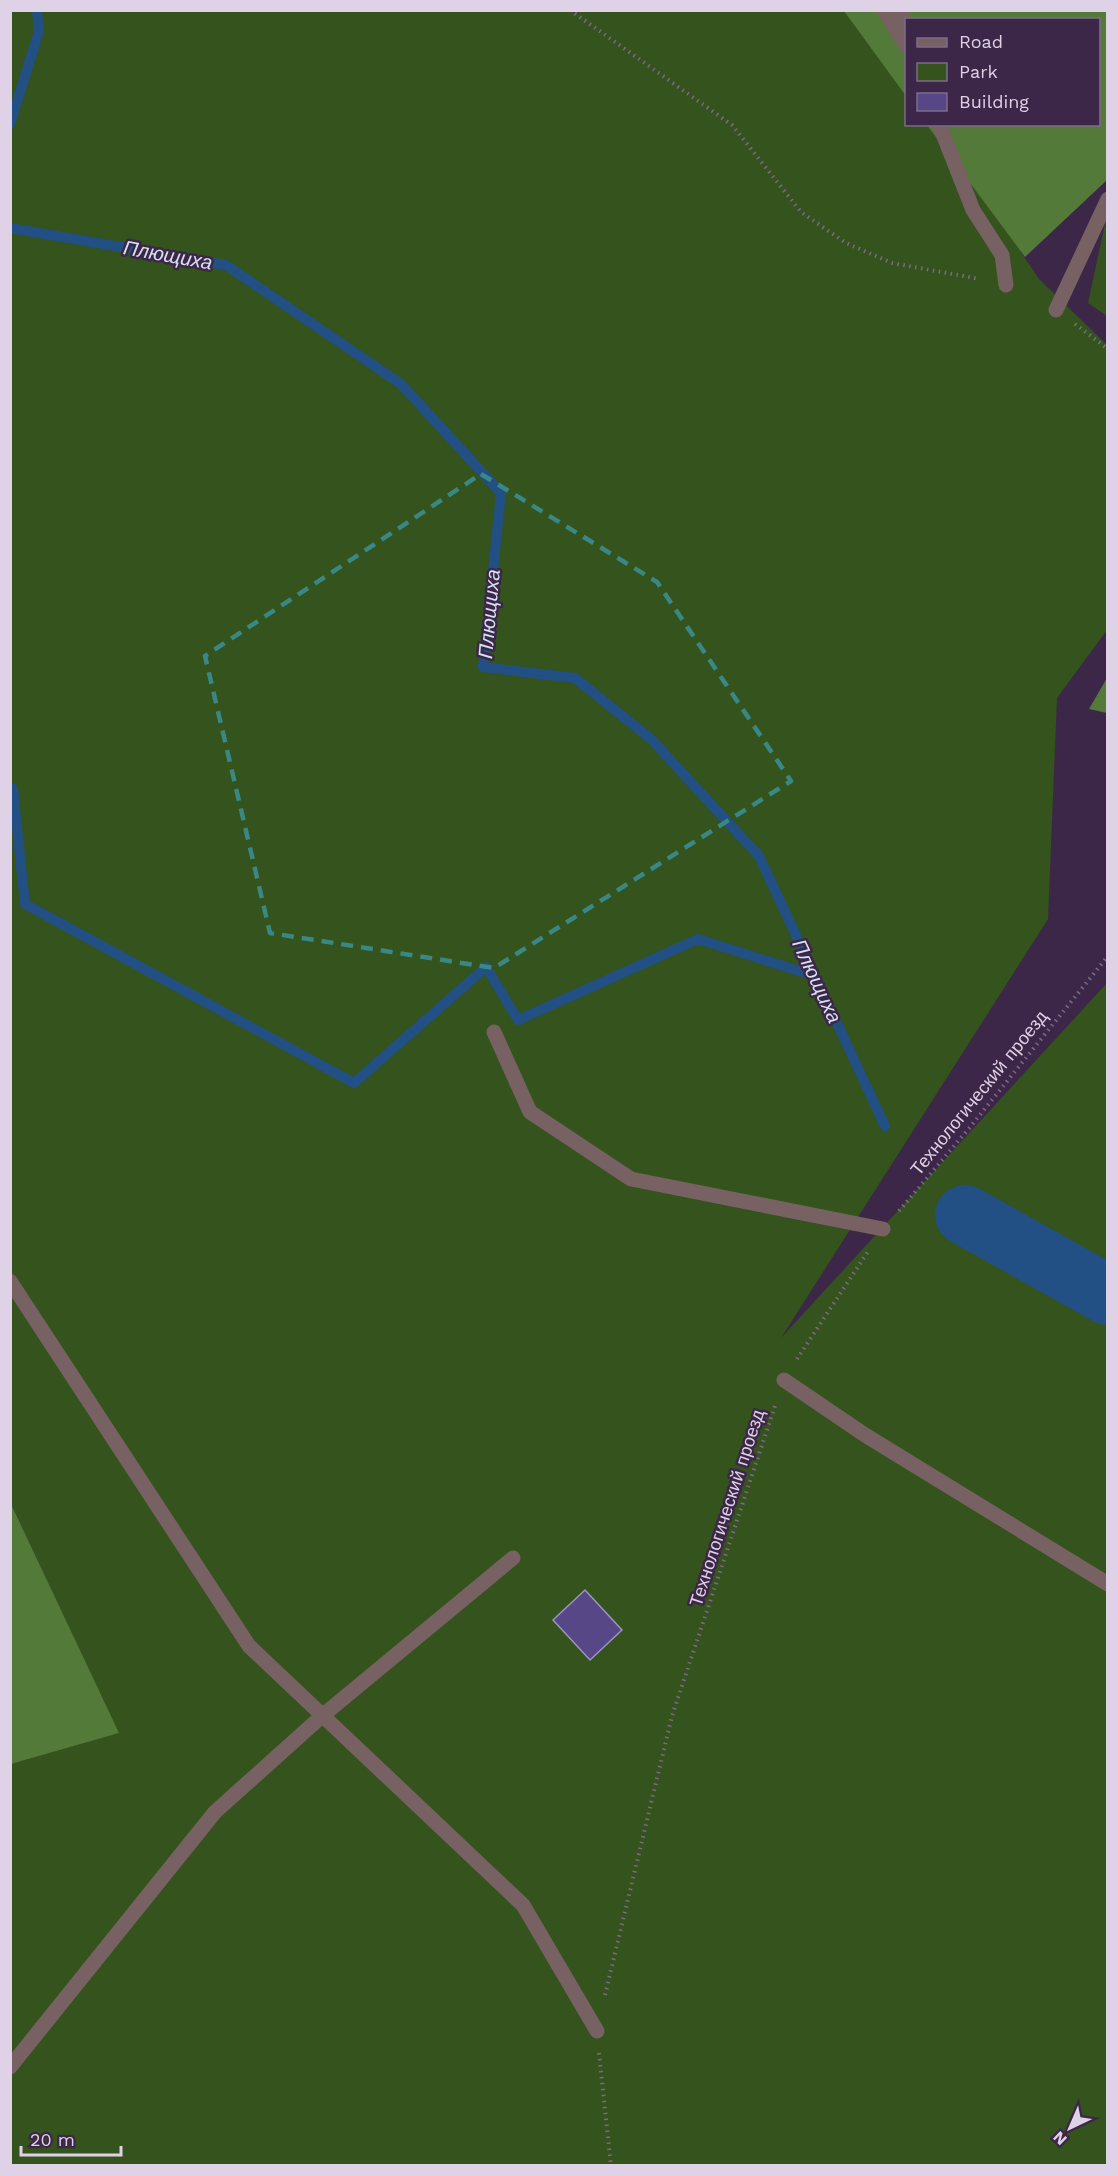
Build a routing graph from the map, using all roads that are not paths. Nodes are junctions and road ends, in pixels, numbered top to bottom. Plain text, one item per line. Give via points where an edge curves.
1 (884, 10) edge
2 (902, 10) edge
3 (905, 37) edge
4 (905, 44) edge
5 (940, 126) edge
6 (1107, 199) edge
7 (1006, 285) road end
8 (1056, 310) road end
9 (494, 1032) dead end
10 (883, 1229) road end
11 (10, 1281) edge
12 (784, 1380) road end
13 (513, 1558) dead end
14 (1107, 1584) edge
15 (322, 1716) junction
16 (597, 2031) road end
17 (10, 2067) edge

1 - 4 street
2 - 3 street
5 - 7 street via 973,210 1002,255
6 - 8 street
9 - 10 street via 530,1112 631,1179
11 - 15 street via 249,1646
12 - 14 street via 865,1435
13 - 15 street
15 - 16 street via 523,1905
15 - 17 street via 215,1812

